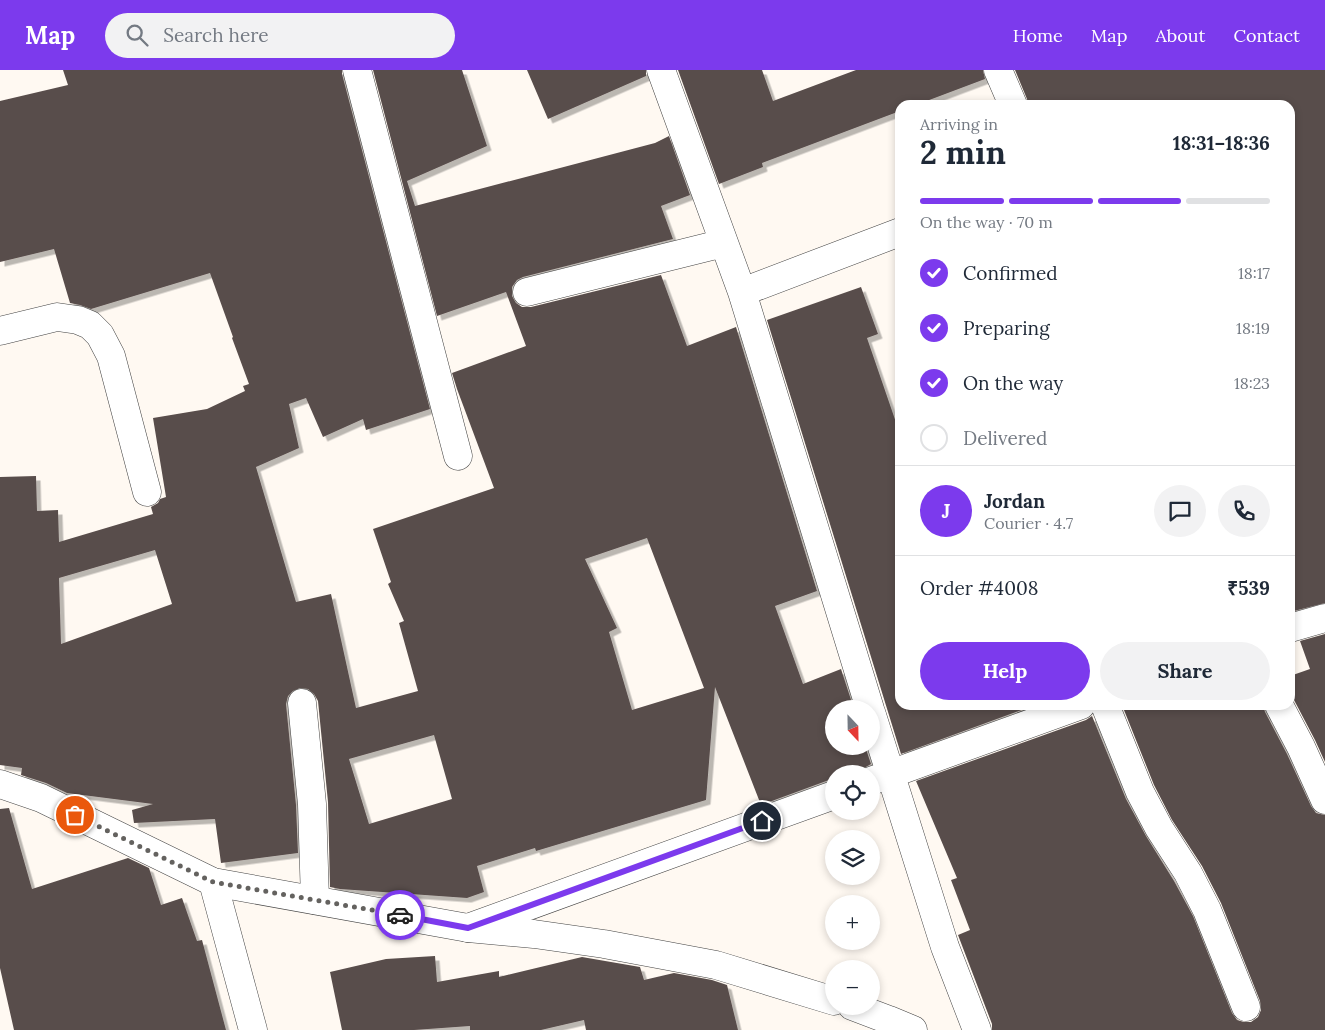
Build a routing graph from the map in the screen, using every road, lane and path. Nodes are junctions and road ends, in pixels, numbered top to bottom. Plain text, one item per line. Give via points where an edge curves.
1 (356, 70) edge
2 (661, 70) edge
3 (998, 70) edge
4 (1011, 100) edge
5 (895, 234) edge
6 (724, 243) junction
7 (527, 292) dead end
8 (742, 292) junction
9 (0, 331) edge
10 (458, 456) dead end
11 (147, 492) dead end
12 (1325, 618) edge
13 (1295, 627) edge
14 (868, 700) edge
15 (302, 703) dead end
16 (1067, 710) edge
17 (1107, 710) edge
18 (1282, 710) edge
19 (878, 755) edge
20 (881, 778) edge
21 (0, 784) edge
22 (825, 798) edge
23 (1325, 800) edge
24 (213, 882) junction
25 (315, 900) junction
26 (468, 928) junction
27 (825, 997) edge
28 (1246, 1007) dead end
29 (876, 1015) edge
30 (253, 1030) edge
31 (913, 1030) edge
32 (977, 1030) edge

1 - 10 street
2 - 6 street
3 - 4 street
5 - 8 street
6 - 7 street
6 - 8 street
8 - 14 street
9 - 11 street via 57,317 90,325 100,335 111,356
12 - 13 street
15 - 25 street via 312,804
16 - 20 street
17 - 28 street via 1140,792 1207,910
18 - 23 street
19 - 20 street
20 - 32 street
21 - 24 street via 41,798
22 - 26 street
24 - 25 street
24 - 30 street
25 - 26 street
26 - 27 street via 604,944 716,965
29 - 31 street

